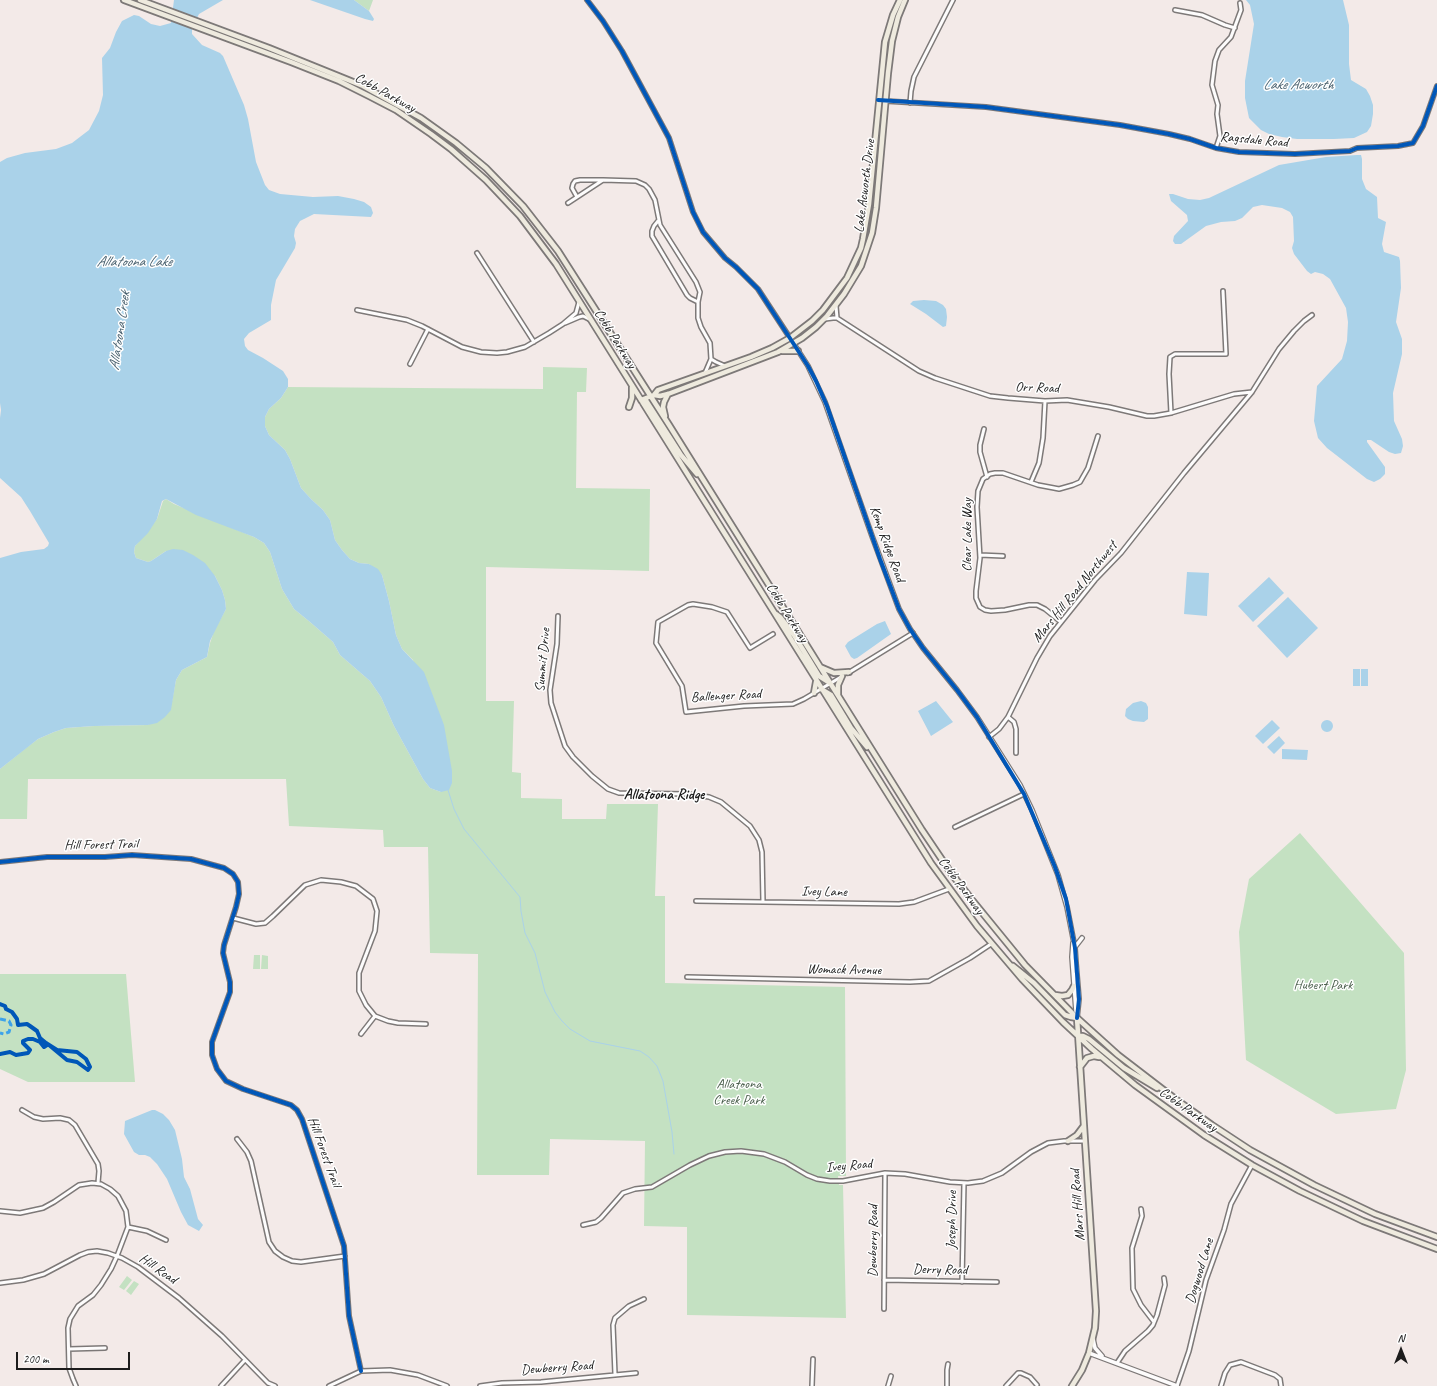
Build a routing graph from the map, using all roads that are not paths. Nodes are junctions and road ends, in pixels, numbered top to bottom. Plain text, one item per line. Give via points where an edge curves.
1 (124, 0) edge
2 (140, 0) edge
3 (587, 0) edge
4 (900, 0) edge
5 (905, 0) edge
6 (953, 0) edge
7 (1240, 3) dead end
8 (156, 9) junction
9 (1175, 10) dead end
10 (201, 26) junction
11 (1235, 28) junction
12 (1437, 86) edge
13 (878, 100) junction
14 (886, 101) junction
15 (910, 102) junction
16 (456, 143) junction
17 (1216, 148) junction
18 (451, 149) junction
19 (603, 180) junction
20 (577, 197) junction
21 (568, 203) dead end
22 (658, 221) junction
23 (477, 252) dead end
24 (1223, 291) dead end
25 (578, 300) junction
26 (698, 302) junction
27 (836, 306) junction
28 (357, 310) dead end
29 (1312, 315) dead end
30 (837, 318) junction
31 (590, 320) junction
32 (824, 320) junction
33 (563, 324) junction
34 (428, 329) junction
35 (790, 338) junction
36 (534, 342) junction
37 (793, 343) junction
38 (798, 351) junction
39 (778, 352) junction
40 (712, 359) junction
41 (410, 364) dead end
42 (725, 366) junction
43 (704, 373) junction
44 (631, 386) junction
45 (1252, 392) junction
46 (668, 394) junction
47 (652, 396) junction
48 (643, 399) junction
49 (1045, 401) junction
50 (629, 407) dead end
51 (1171, 413) junction
52 (669, 424) junction
53 (984, 429) dead end
54 (1098, 436) dead end
55 (701, 477) junction
56 (987, 477) junction
57 (1031, 482) junction
58 (980, 554) junction
59 (1003, 556) dead end
60 (773, 612) junction
61 (558, 616) dead end
62 (1061, 622) junction
63 (913, 633) junction
64 (772, 634) dead end
65 (819, 667) junction
66 (849, 672) junction
67 (842, 676) junction
68 (816, 680) junction
69 (830, 684) junction
70 (821, 689) junction
71 (814, 693) junction
72 (838, 697) junction
73 (1008, 717) junction
74 (989, 737) junction
75 (1016, 753) dead end
76 (874, 754) junction
77 (1024, 794) junction
78 (954, 827) dead end
79 (0, 862) edge
80 (949, 889) junction
81 (696, 901) dead end
82 (763, 902) junction
83 (233, 918) junction
84 (1082, 938) dead end
85 (1073, 939) junction
86 (991, 944) junction
87 (1075, 948) junction
88 (1007, 962) junction
89 (687, 977) dead end
90 (1074, 986) junction
91 (1054, 995) junction
92 (375, 1016) junction
93 (1077, 1018) junction
94 (426, 1024) dead end
95 (361, 1034) dead end
96 (1078, 1036) junction
97 (1102, 1057) junction
98 (1079, 1068) junction
99 (1166, 1093) junction
100 (22, 1110) dead end
101 (1083, 1126) junction
102 (237, 1140) dead end
103 (1068, 1141) junction
104 (1084, 1142) junction
105 (1252, 1165) junction
106 (885, 1173) junction
107 (98, 1183) junction
108 (964, 1183) junction
109 (1141, 1209) dead end
110 (0, 1211) edge
111 (583, 1225) dead end
112 (128, 1228) junction
113 (1437, 1237) edge
114 (166, 1240) dead end
115 (1437, 1249) edge
116 (117, 1256) junction
117 (345, 1256) junction
118 (1164, 1278) dead end
119 (884, 1280) junction
120 (962, 1282) junction
121 (997, 1282) dead end
122 (0, 1283) edge
123 (644, 1299) dead end
124 (884, 1309) dead end
125 (1154, 1322) junction
126 (1092, 1339) junction
127 (105, 1348) dead end
128 (69, 1349) junction
129 (1089, 1353) junction
130 (1104, 1358) junction
131 (813, 1359) dead end
132 (245, 1360) junction
133 (1117, 1363) junction
134 (948, 1364) dead end
135 (361, 1371) junction
136 (636, 1373) dead end
137 (615, 1374) junction
138 (891, 1376) dead end
139 (1038, 1385) dead end
140 (76, 1386) edge
141 (221, 1386) edge
142 (275, 1386) edge
143 (329, 1386) edge
144 (447, 1386) edge
145 (480, 1386) edge
146 (812, 1386) edge
147 (888, 1386) edge
148 (947, 1386) edge
149 (1006, 1386) edge
150 (1072, 1386) edge
151 (1177, 1386) edge
152 (1221, 1386) edge
153 (1281, 1386) edge

1 - 8 main road, Cobb Parkway
2 - 8 main road, Cobb Parkway
3 - 35 street via 622,51 664,127 693,212 703,232 725,258 758,289
4 - 13 main road, Lake Acworth Drive via 885,42
5 - 14 main road, Lake Acworth Drive via 892,41
6 - 15 street via 914,77
7 - 11 street via 1241,10
8 - 10 main road, Cobb Parkway
9 - 11 street via 1202,15
10 - 16 main road, Cobb Parkway via 284,54 364,86 415,114
10 - 18 main road, Cobb Parkway via 353,88 406,116
11 - 17 street via 1232,37 1219,50 1214,69 1212,85 1218,105 1220,136
12 - 17 street, Ragsdale Road via 1423,126 1413,143 1301,154 1238,152
13 - 14 street, Ragsdale Road
13 - 35 main road, Lake Acworth Drive via 867,216 861,248 847,278 832,300 812,321
14 - 15 street, Ragsdale Road
14 - 27 main road, Lake Acworth Drive via 872,233 861,266
15 - 17 street, Ragsdale Road via 986,107 1120,125 1176,135
16 - 18 main road
16 - 47 main road, Cobb Parkway via 507,189 546,234
18 - 25 main road, Cobb Parkway via 486,180 520,216
19 - 20 street
19 - 20 street via 575,181 572,188
19 - 22 street via 630,180 645,185 654,196
20 - 21 street
22 - 26 street via 696,282 700,294
22 - 26 street via 652,236 687,295
23 - 36 street
24 - 51 street via 1226,354 1175,354 1170,357
25 - 31 main road, Cobb Parkway
25 - 33 street via 578,312
26 - 40 street via 698,318 710,343
27 - 30 street
27 - 32 main road, Lake Acworth Drive
28 - 34 street via 397,317
29 - 45 street, Mars Hill Road Northwest via 1294,331
30 - 32 street
30 - 49 street, Orr Road via 919,371 935,378 990,396
31 - 33 street via 579,317
31 - 44 main road, Cobb Parkway
32 - 37 main road, Lake Acworth Drive
33 - 36 street
34 - 36 street via 462,347 481,352 507,352
34 - 41 street
35 - 37 street, Kemp Ridge Road
35 - 42 main road, Lake Acworth Drive via 765,351
37 - 38 street, Kemp Ridge Road
37 - 39 main road, Lake Acworth Drive
38 - 39 main road
38 - 63 street, Kemp Ridge Road via 825,402 880,559 900,609
39 - 46 main road, Lake Acworth Drive
40 - 42 street
40 - 43 street
42 - 43 main road, Lake Acworth Drive
43 - 47 main road, Lake Acworth Drive via 658,390
44 - 48 main road, Cobb Parkway
44 - 50 main road via 632,398
45 - 51 street, Orr Road via 1221,397
45 - 62 street, Mars Hill Road Northwest via 1117,558 1095,580
46 - 47 main road, Lake Acworth Drive
46 - 52 main road via 663,408
47 - 48 main road, Lake Acworth Drive
47 - 52 main road, Cobb Parkway
48 - 55 main road via 692,470
48 - 60 main road, Cobb Parkway
49 - 51 street, Orr Road via 1067,400 1147,416
49 - 57 street via 1039,463
52 - 55 main road, Cobb Parkway
53 - 56 street via 980,452
54 - 57 street via 1088,468 1080,482 1059,488
55 - 65 main road, Cobb Parkway
56 - 57 street via 1003,473
56 - 58 street, Clear Lake Way via 983,479 978,491
58 - 59 street
58 - 62 street, Clear Lake Way via 976,598 980,607 991,611 1037,605
60 - 68 main road, Cobb Parkway
60 - 69 main road via 794,635 819,676
61 - 82 street, Summit Drive via 557,644 550,690 551,703 565,746 592,776 608,789 619,793 688,794 709,797 721,802 750,826 759,840 762,852
62 - 73 street, Mars Hill Road Northwest via 1037,658
63 - 66 street, Ballenger Road
63 - 74 street, Kemp Ridge Road
64 - 71 street, Ballenger Road via 750,648 727,612 693,604 658,622 656,643 682,686 686,712 793,704
65 - 66 main road via 834,673
65 - 69 main road, Cobb Parkway
66 - 67 street, Ballenger Road
67 - 69 street, Ballenger Road
67 - 72 main road
68 - 70 main road, Cobb Parkway
68 - 71 main road
69 - 70 street, Ballenger Road
69 - 72 main road, Cobb Parkway
70 - 71 street, Ballenger Road
70 - 76 main road via 831,695 851,728
70 - 80 main road, Cobb Parkway
72 - 76 main road, Cobb Parkway
73 - 74 street, Mars Hill Road Northwest
73 - 75 street via 1014,722 1016,729
74 - 77 street
76 - 91 main road, Cobb Parkway via 951,873 1010,948
77 - 78 street
77 - 85 street via 1061,883
79 - 83 street, Hill Forest Trail via 48,857 132,855 191,859 224,868 233,874 238,882 239,894
80 - 82 street, Ivey Lane via 908,903
80 - 86 main road, Cobb Parkway
81 - 82 street, Ivey Lane
83 - 92 street via 256,924 265,922 305,885 321,880 356,886 373,899 377,911 375,931 359,973 360,991 366,1005
83 - 117 street, Hill Forest Trail via 223,953 230,992 212,1042 212,1055 217,1069 226,1081 291,1104 297,1110 324,1181
84 - 87 street
85 - 87 street
85 - 90 street
86 - 88 main road, Cobb Parkway
86 - 89 street, Womack Avenue via 929,981
87 - 93 street
88 - 93 main road via 1026,976 1065,1015
88 - 96 main road, Cobb Parkway
90 - 91 main road via 1065,996
90 - 93 street
91 - 93 main road, Cobb Parkway
92 - 94 street via 398,1023
92 - 95 street
93 - 96 main road, Mars Hill Road
93 - 99 main road, Cobb Parkway
96 - 97 main road, Cobb Parkway
96 - 98 main road, Mars Hill Road
96 - 99 main road via 1089,1039 1124,1068
97 - 98 main road via 1089,1056
97 - 105 main road, Cobb Parkway via 1180,1119
98 - 101 main road, Mars Hill Road
99 - 113 main road, Cobb Parkway via 1230,1137 1307,1182 1375,1214
100 - 107 street via 43,1119 70,1120 98,1164
101 - 103 main road via 1077,1135
101 - 104 main road, Mars Hill Road
102 - 117 street via 251,1161 269,1242 275,1251 283,1258 301,1262
103 - 104 street, Ivey Road
103 - 108 street, Ivey Road via 1044,1145 1002,1173 983,1181
104 - 126 main road, Mars Hill Road via 1096,1299
105 - 115 main road, Cobb Parkway via 1341,1211 1396,1235
105 - 151 street, Dogwood Lane via 1231,1204 1206,1280 1189,1350
106 - 108 street, Ivey Road via 912,1174
106 - 111 street, Ivey Road via 830,1181 807,1175 785,1162 764,1154 725,1152 690,1165 652,1187 623,1193 602,1218
106 - 119 street, Dewberry Road
107 - 110 street via 79,1185 49,1205 30,1211
107 - 112 street via 110,1189 121,1201 127,1216
108 - 120 street, Joseph Drive
109 - 125 street via 1142,1216 1132,1248 1133,1289
112 - 114 street via 147,1231
112 - 116 street
116 - 122 street, Hill Road via 97,1251 88,1252 44,1274
116 - 128 street via 101,1285 72,1315 68,1328
116 - 132 street, Hill Road via 138,1267 179,1298
117 - 135 street, Hill Forest Trail via 349,1316
118 - 125 street via 1165,1285
119 - 120 street, Derry Road
119 - 124 street, Dewberry Road
120 - 121 street, Derry Road
123 - 137 street via 629,1306 615,1318 612,1325
125 - 133 street via 1148,1331 1125,1351
126 - 129 main road, Mars Hill Road
126 - 130 street via 1097,1351
127 - 128 street
128 - 140 street via 69,1368
129 - 130 street
129 - 150 main road, Mars Hill Road
130 - 133 street
131 - 146 street
132 - 141 street
132 - 142 street, Hill Road via 268,1383
133 - 151 street
134 - 148 street
135 - 143 street
135 - 144 street via 390,1370 418,1375
136 - 137 street, Dewberry Road
137 - 145 street, Dewberry Road
138 - 147 street
139 - 149 street via 1030,1377 1018,1373
152 - 153 street via 1230,1364 1241,1362 1276,1375

